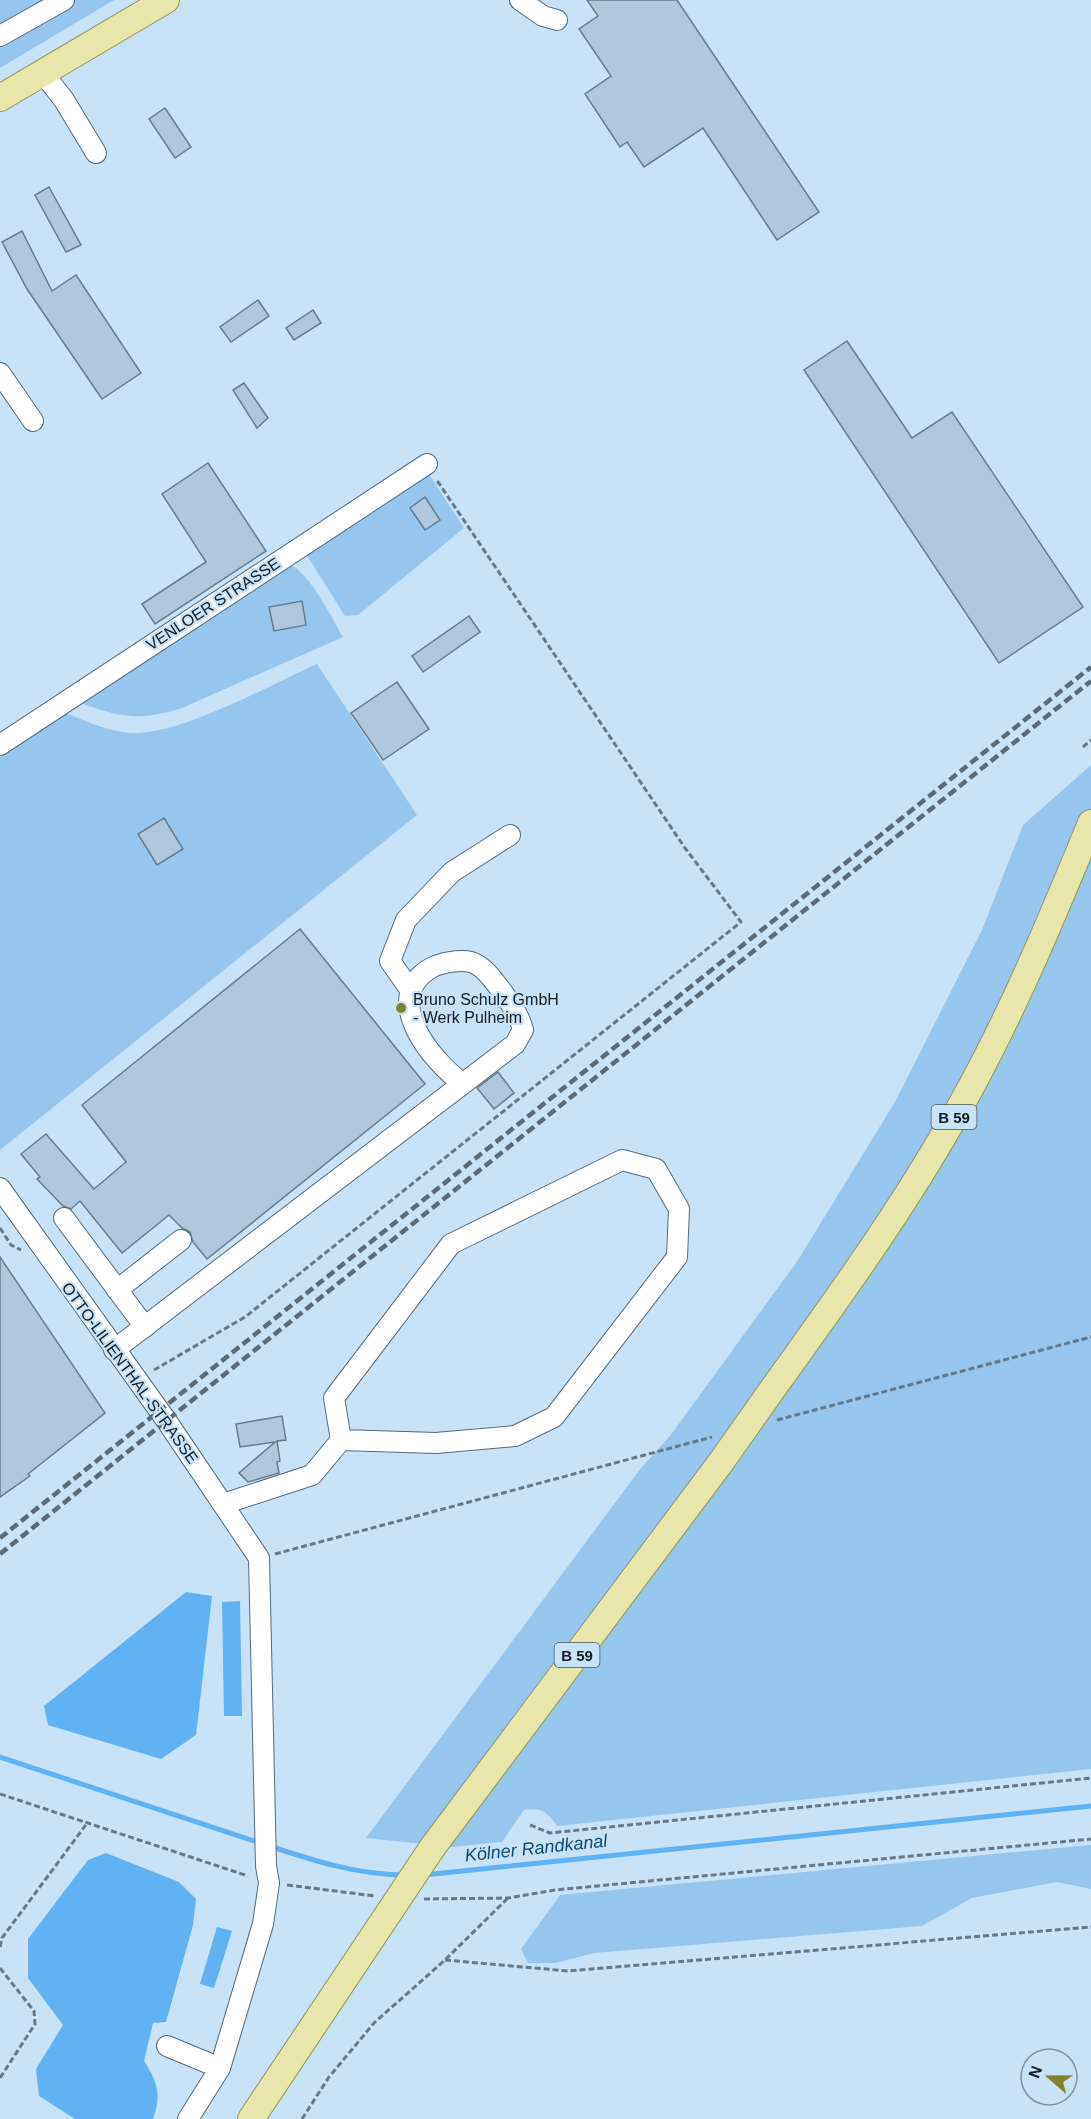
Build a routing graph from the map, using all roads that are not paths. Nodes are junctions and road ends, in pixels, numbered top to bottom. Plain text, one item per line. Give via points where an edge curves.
1 (64, 0) edge
2 (166, 0) edge
3 (520, 0) edge
4 (557, 20) dead end
5 (0, 36) edge
6 (42, 73) junction
7 (0, 98) edge
8 (96, 153) dead end
9 (0, 373) edge
10 (33, 421) dead end
11 (427, 464) dead end
12 (0, 745) edge
13 (1091, 823) edge
14 (510, 835) dead end
15 (411, 991) junction
16 (462, 1083) junction
17 (0, 1188) edge
18 (7, 1215) edge
19 (64, 1218) dead end
20 (181, 1240) dead end
21 (117, 1290) junction
22 (145, 1327) junction
23 (114, 1350) junction
24 (340, 1440) junction
25 (223, 1504) junction
26 (167, 2046) dead end
27 (220, 2068) junction
28 (188, 2119) edge
29 (251, 2119) edge

1 - 5 street
2 - 6 main road
3 - 4 street via 543,16
6 - 7 main road
6 - 8 street via 64,100
9 - 10 street
11 - 12 street, VENLOER STRASSE
13 - 29 main road, B 59, bridge via 1030,971 971,1089 883,1236 721,1462 432,1848
14 - 15 street via 452,872 406,920 390,961
15 - 16 street via 410,1011 418,1036 443,1069
15 - 16 street via 421,974 439,963 471,962 488,974 519,1015 523,1030 515,1044
16 - 22 street
17 - 18 street, OTTO-LILIENTHAL-STRASSE
18 - 23 street, OTTO-LILIENTHAL-STRASSE
19 - 21 street
20 - 21 street
21 - 22 street
22 - 23 street
23 - 25 street, OTTO-LILIENTHAL-STRASSE
24 - 24 street via 436,1443 515,1436 554,1417 677,1257 679,1209 656,1169 622,1160 451,1244 334,1398
24 - 25 street via 312,1475
25 - 27 street, OTTO-LILIENTHAL-STRASSE via 259,1558 268,1874 263,1924
26 - 27 street
27 - 28 street

